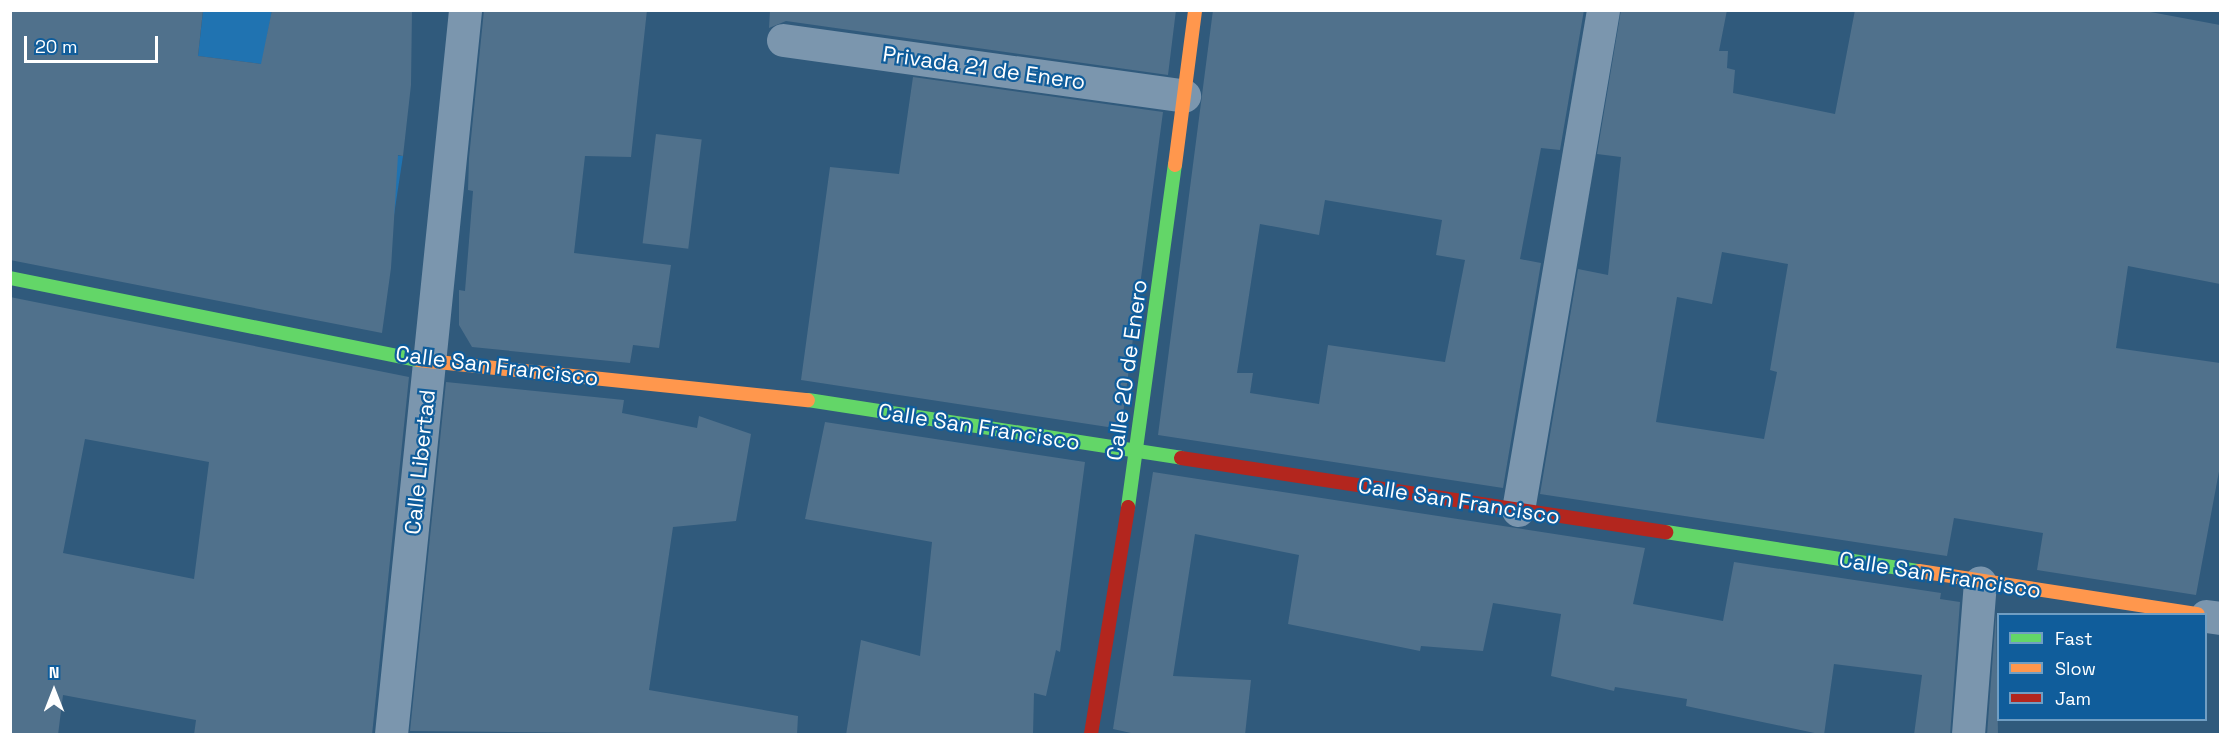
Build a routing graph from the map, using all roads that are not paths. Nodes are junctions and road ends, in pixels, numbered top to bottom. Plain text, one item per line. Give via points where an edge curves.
1 (465, 10) edge
2 (1195, 10) edge
3 (1603, 10) edge
4 (783, 40) dead end
5 (1184, 96) junction
6 (10, 278) edge
7 (430, 362) junction
8 (1137, 451) junction
9 (1518, 510) junction
10 (1980, 582) junction
11 (2185, 613) edge
12 (391, 735) edge
13 (1091, 735) edge
14 (1968, 735) edge

1 - 7 street, Calle Libertad
2 - 5 street, Calle 20 de Enero
3 - 9 street
4 - 5 street, Privada 21 de Enero
5 - 8 street, Calle 20 de Enero
6 - 7 street, Calle San Francisco
7 - 8 street, Calle San Francisco via 780,396
7 - 12 street, Calle Libertad
8 - 9 street, Calle San Francisco
8 - 13 street, Calle 20 de Enero
9 - 10 street, Calle San Francisco
10 - 11 street, Calle San Francisco
10 - 14 street

